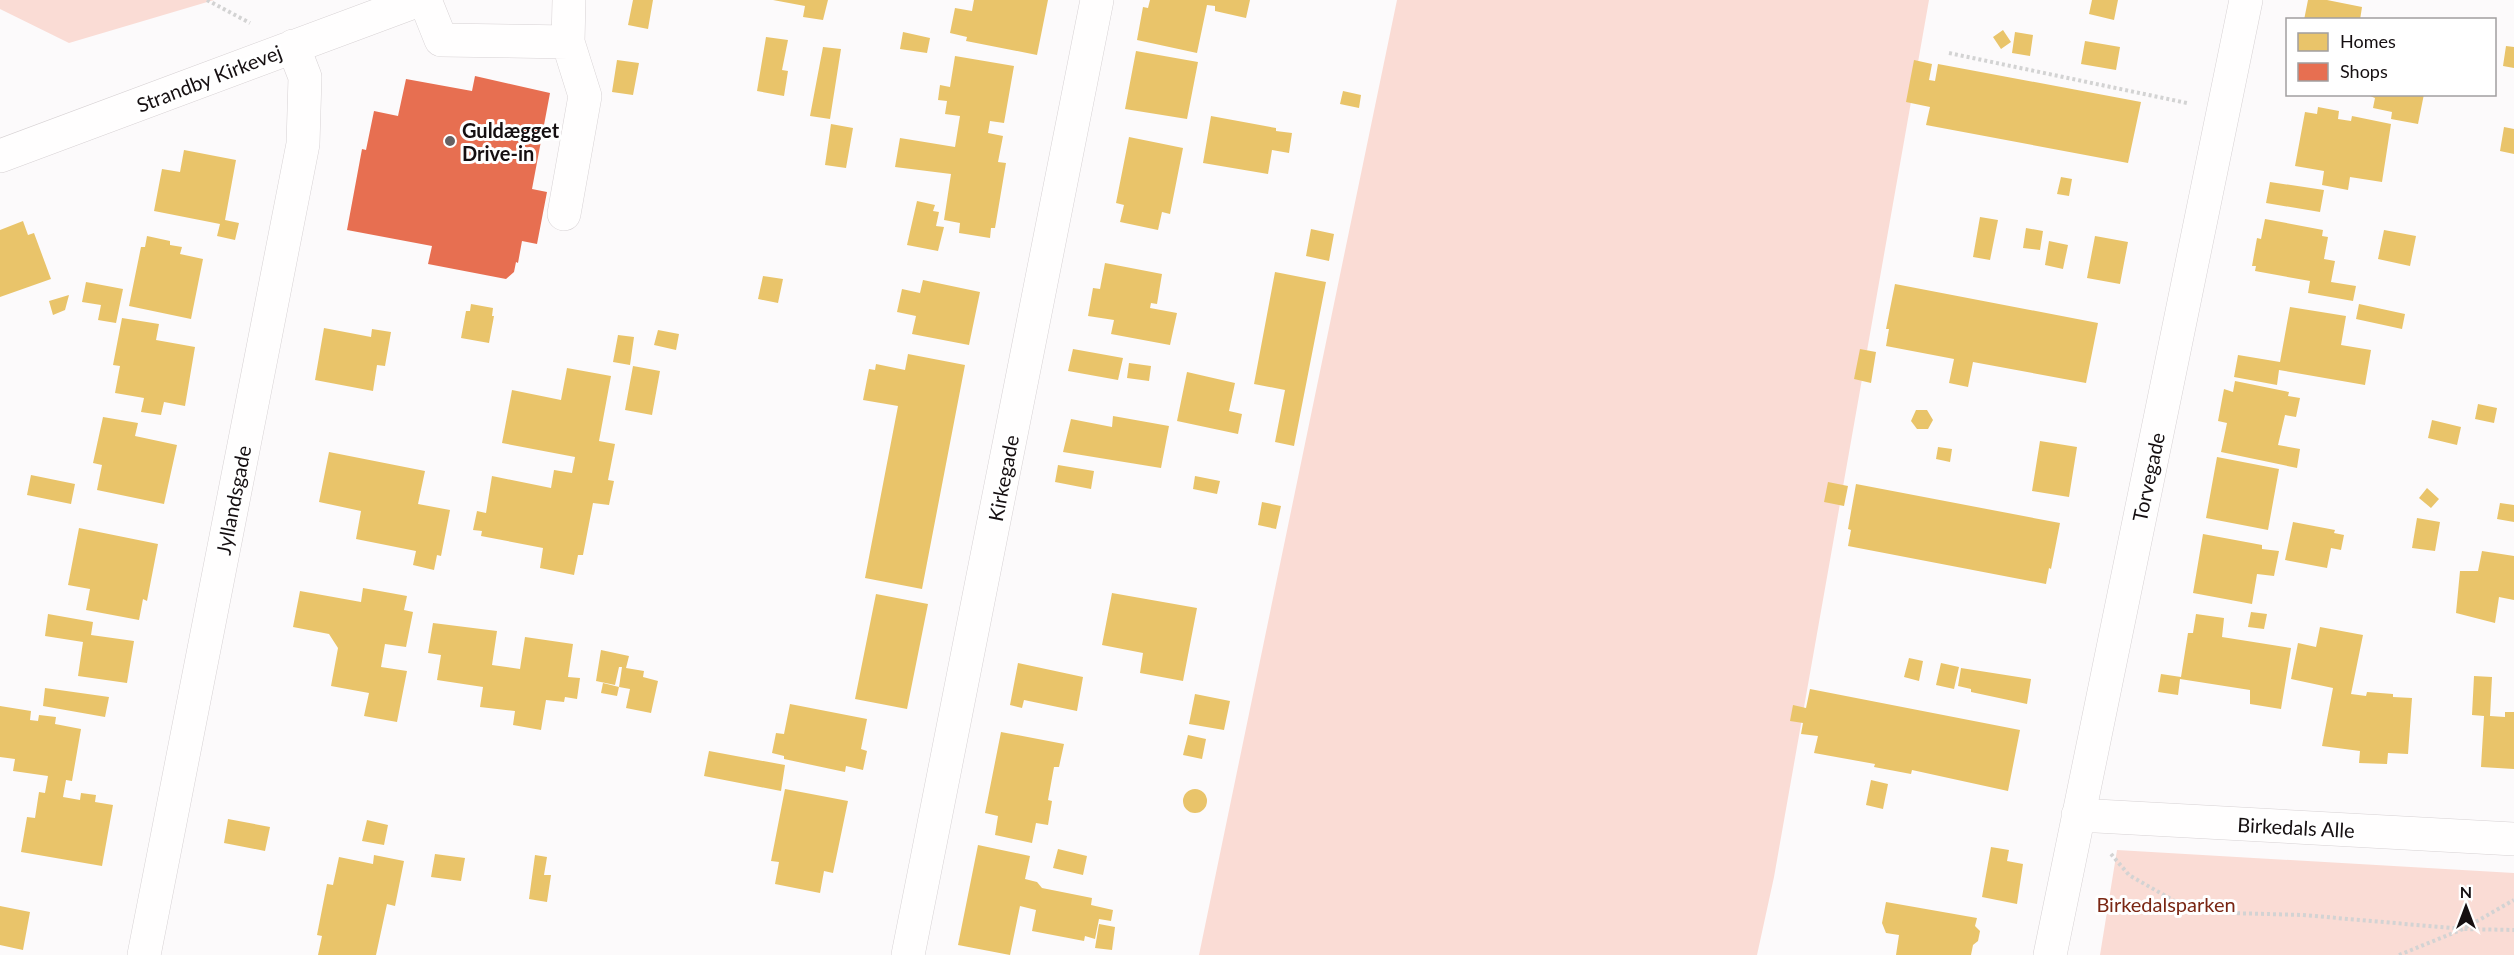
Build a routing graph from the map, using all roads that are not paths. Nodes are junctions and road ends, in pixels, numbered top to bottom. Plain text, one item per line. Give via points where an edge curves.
1 (419, 0) edge
2 (425, 0) edge
3 (569, 0) edge
4 (1097, 0) edge
5 (2246, 0) edge
6 (568, 42) junction
7 (293, 46) junction
8 (0, 156) edge
9 (564, 214) dead end
10 (2078, 815) junction
11 (2514, 839) edge
12 (144, 955) edge
13 (908, 955) edge
14 (2050, 955) edge

1 - 7 street, Strandby Kirkevej
2 - 6 street via 441,40
3 - 6 street
4 - 13 street, Kirkegade
5 - 10 street, Torvegade
6 - 9 street via 585,96
7 - 8 street, Strandby Kirkevej
7 - 12 street, Jyllandsgade via 306,77 303,144
10 - 11 street, Birkedals Alle
10 - 14 street, Torvegade

